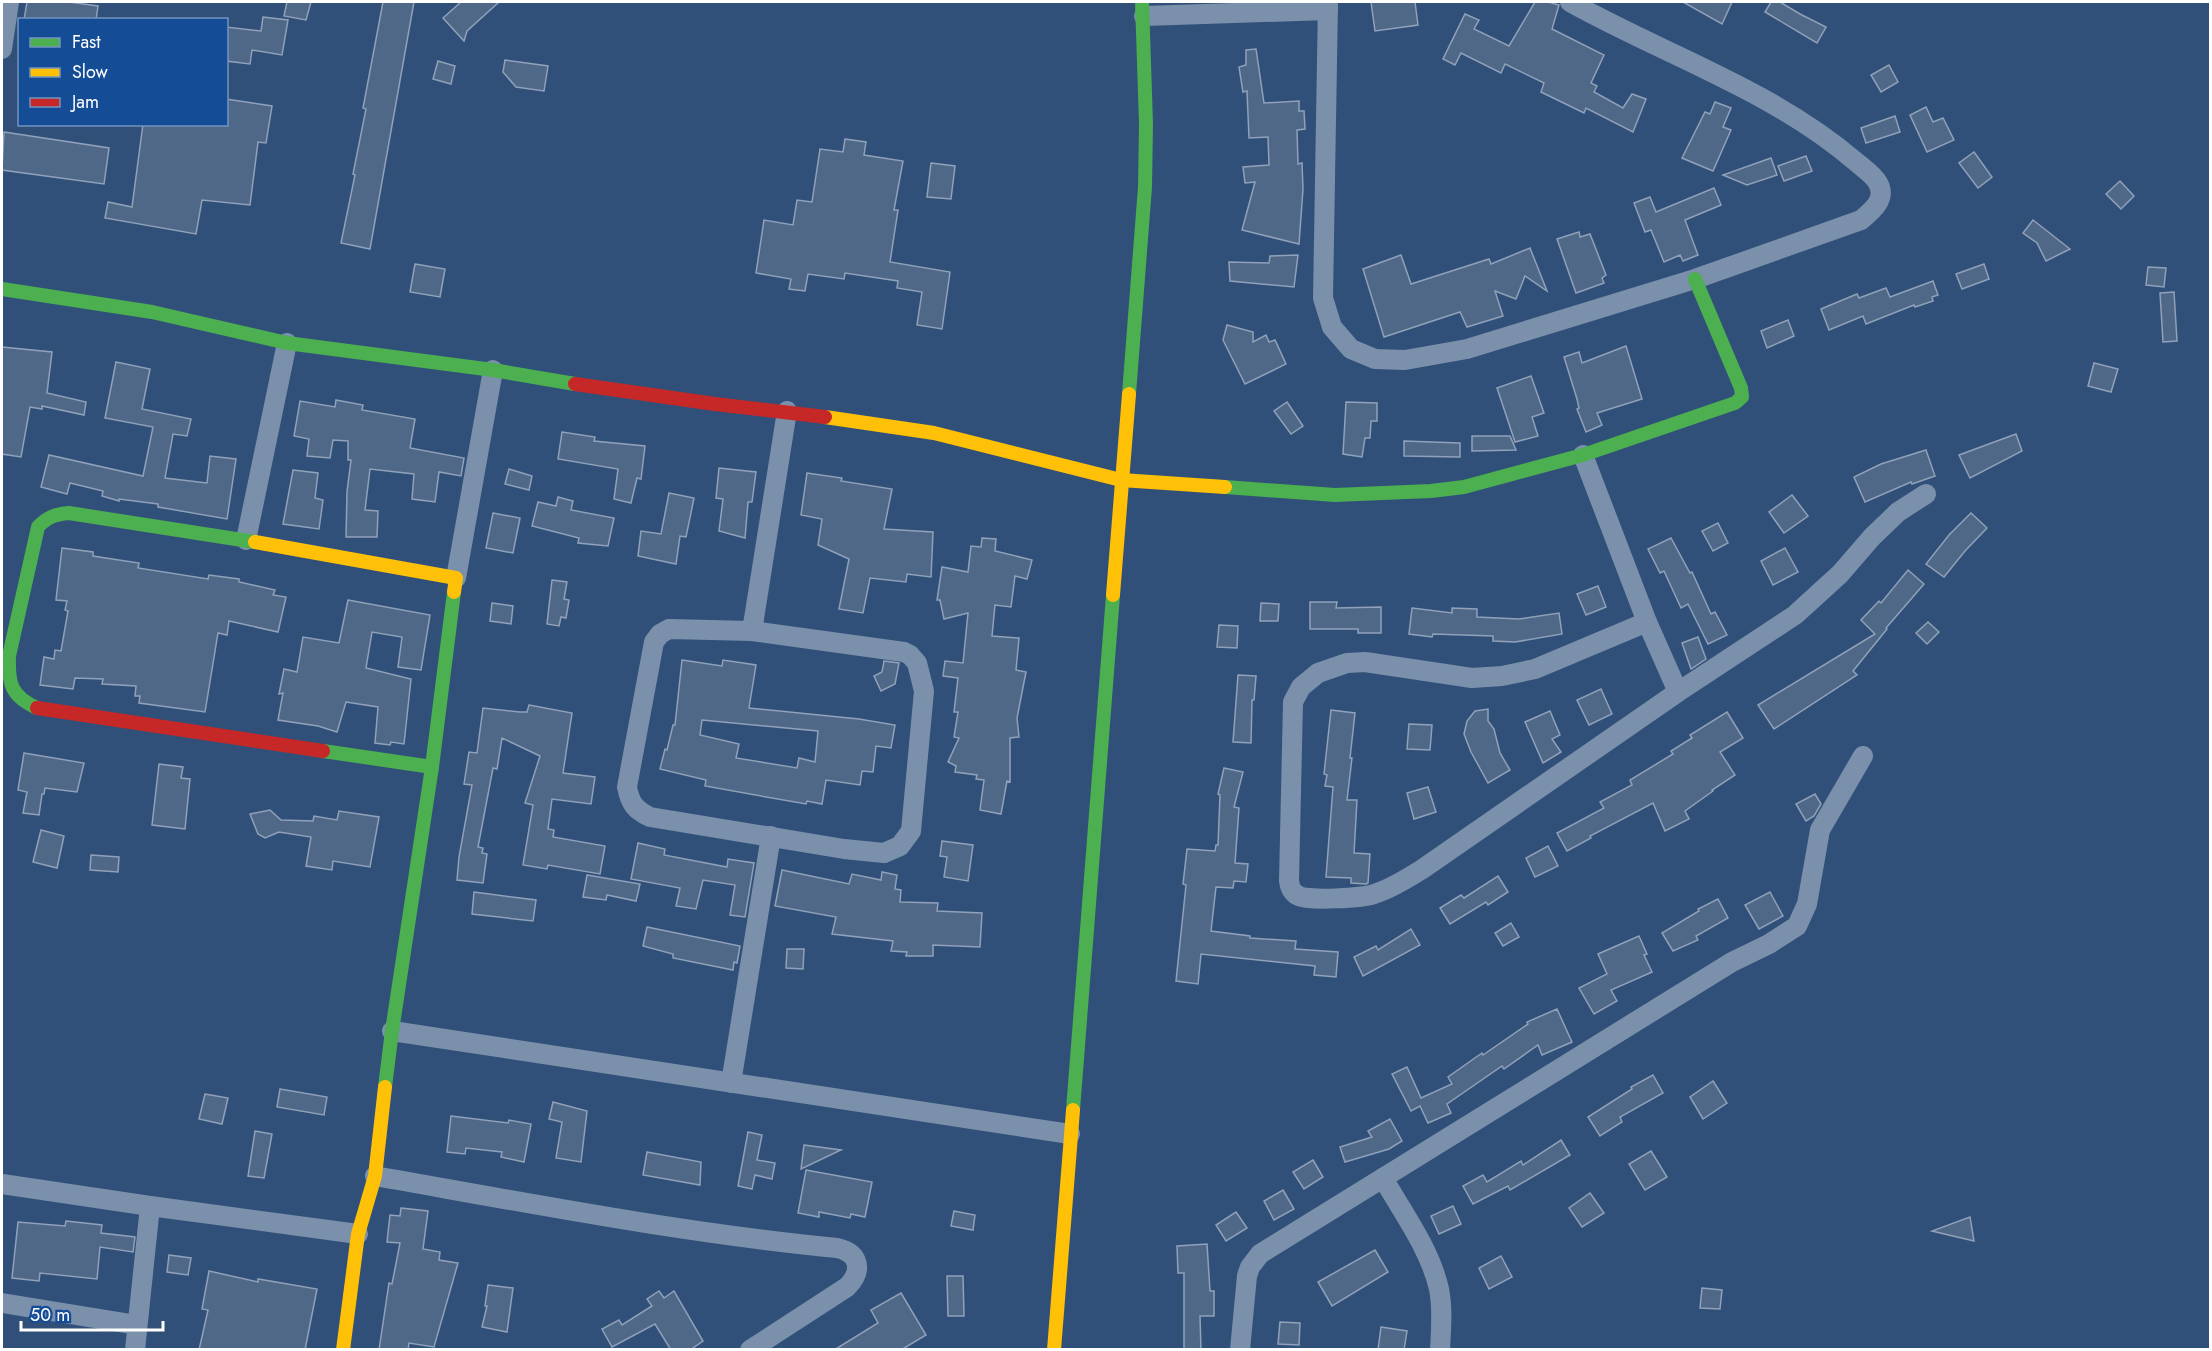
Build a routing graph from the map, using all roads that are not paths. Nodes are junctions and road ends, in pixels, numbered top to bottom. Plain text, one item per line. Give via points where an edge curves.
1 (9, 2) edge
2 (1570, 2) edge
3 (1328, 6) edge
4 (1143, 9) edge
5 (2, 49) edge
6 (1695, 279) junction
7 (2, 289) edge
8 (287, 344) junction
9 (492, 370) junction
10 (787, 411) junction
11 (1583, 455) junction
12 (1121, 480) junction
13 (1926, 494) dead end
14 (246, 540) junction
15 (456, 578) junction
16 (1647, 622) junction
17 (752, 631) junction
18 (1678, 692) junction
19 (1863, 756) dead end
20 (432, 767) junction
21 (771, 836) junction
22 (392, 1032) junction
23 (731, 1083) junction
24 (1070, 1134) junction
25 (375, 1176) junction
26 (1383, 1178) junction
27 (2, 1184) edge
28 (150, 1206) junction
29 (358, 1233) junction
30 (2, 1303) edge
31 (137, 1325) junction
32 (135, 1350) edge
33 (343, 1350) edge
34 (750, 1350) edge
35 (1054, 1350) edge
36 (1240, 1350) edge
37 (1440, 1350) edge

1 - 5 street
2 - 6 street via 1773,104 1842,150 1878,182 1878,204 1860,220
3 - 4 street
3 - 6 street via 1323,298 1332,327 1351,349 1375,359 1405,360 1467,349
4 - 12 street via 1145,187
6 - 11 street via 1741,388 1740,400
7 - 8 street via 152,312
8 - 9 street
8 - 14 street
9 - 10 street
9 - 15 street
10 - 12 street via 934,433
10 - 17 street
11 - 12 street via 1464,487 1431,491 1335,495
11 - 16 street
12 - 24 street
13 - 18 street via 1898,512 1795,615
14 - 15 street
14 - 20 street via 69,513 45,518 35,534 9,657 10,685 15,694 37,708
15 - 20 street
16 - 18 street
16 - 18 street via 1535,669 1502,676 1472,678 1365,662 1335,667 1308,680 1293,702 1289,881 1292,892 1302,898 1354,898 1392,886 1421,870
17 - 21 street via 681,628 660,634 651,652 627,787 633,806 650,816
17 - 21 street via 904,652 917,663 924,691 911,831 900,846 884,853
19 - 26 street via 1820,830 1807,904 1797,926 1732,962
20 - 22 street
21 - 23 street
22 - 23 street
22 - 25 street
23 - 24 street
24 - 35 street
25 - 29 street
25 - 34 street via 624,1219 837,1248 852,1255 857,1273 847,1287
26 - 36 street via 1255,1260 1247,1276
26 - 37 street via 1434,1273 1439,1291
27 - 28 street
28 - 29 street
28 - 31 street
29 - 33 street
30 - 31 street
31 - 32 street

